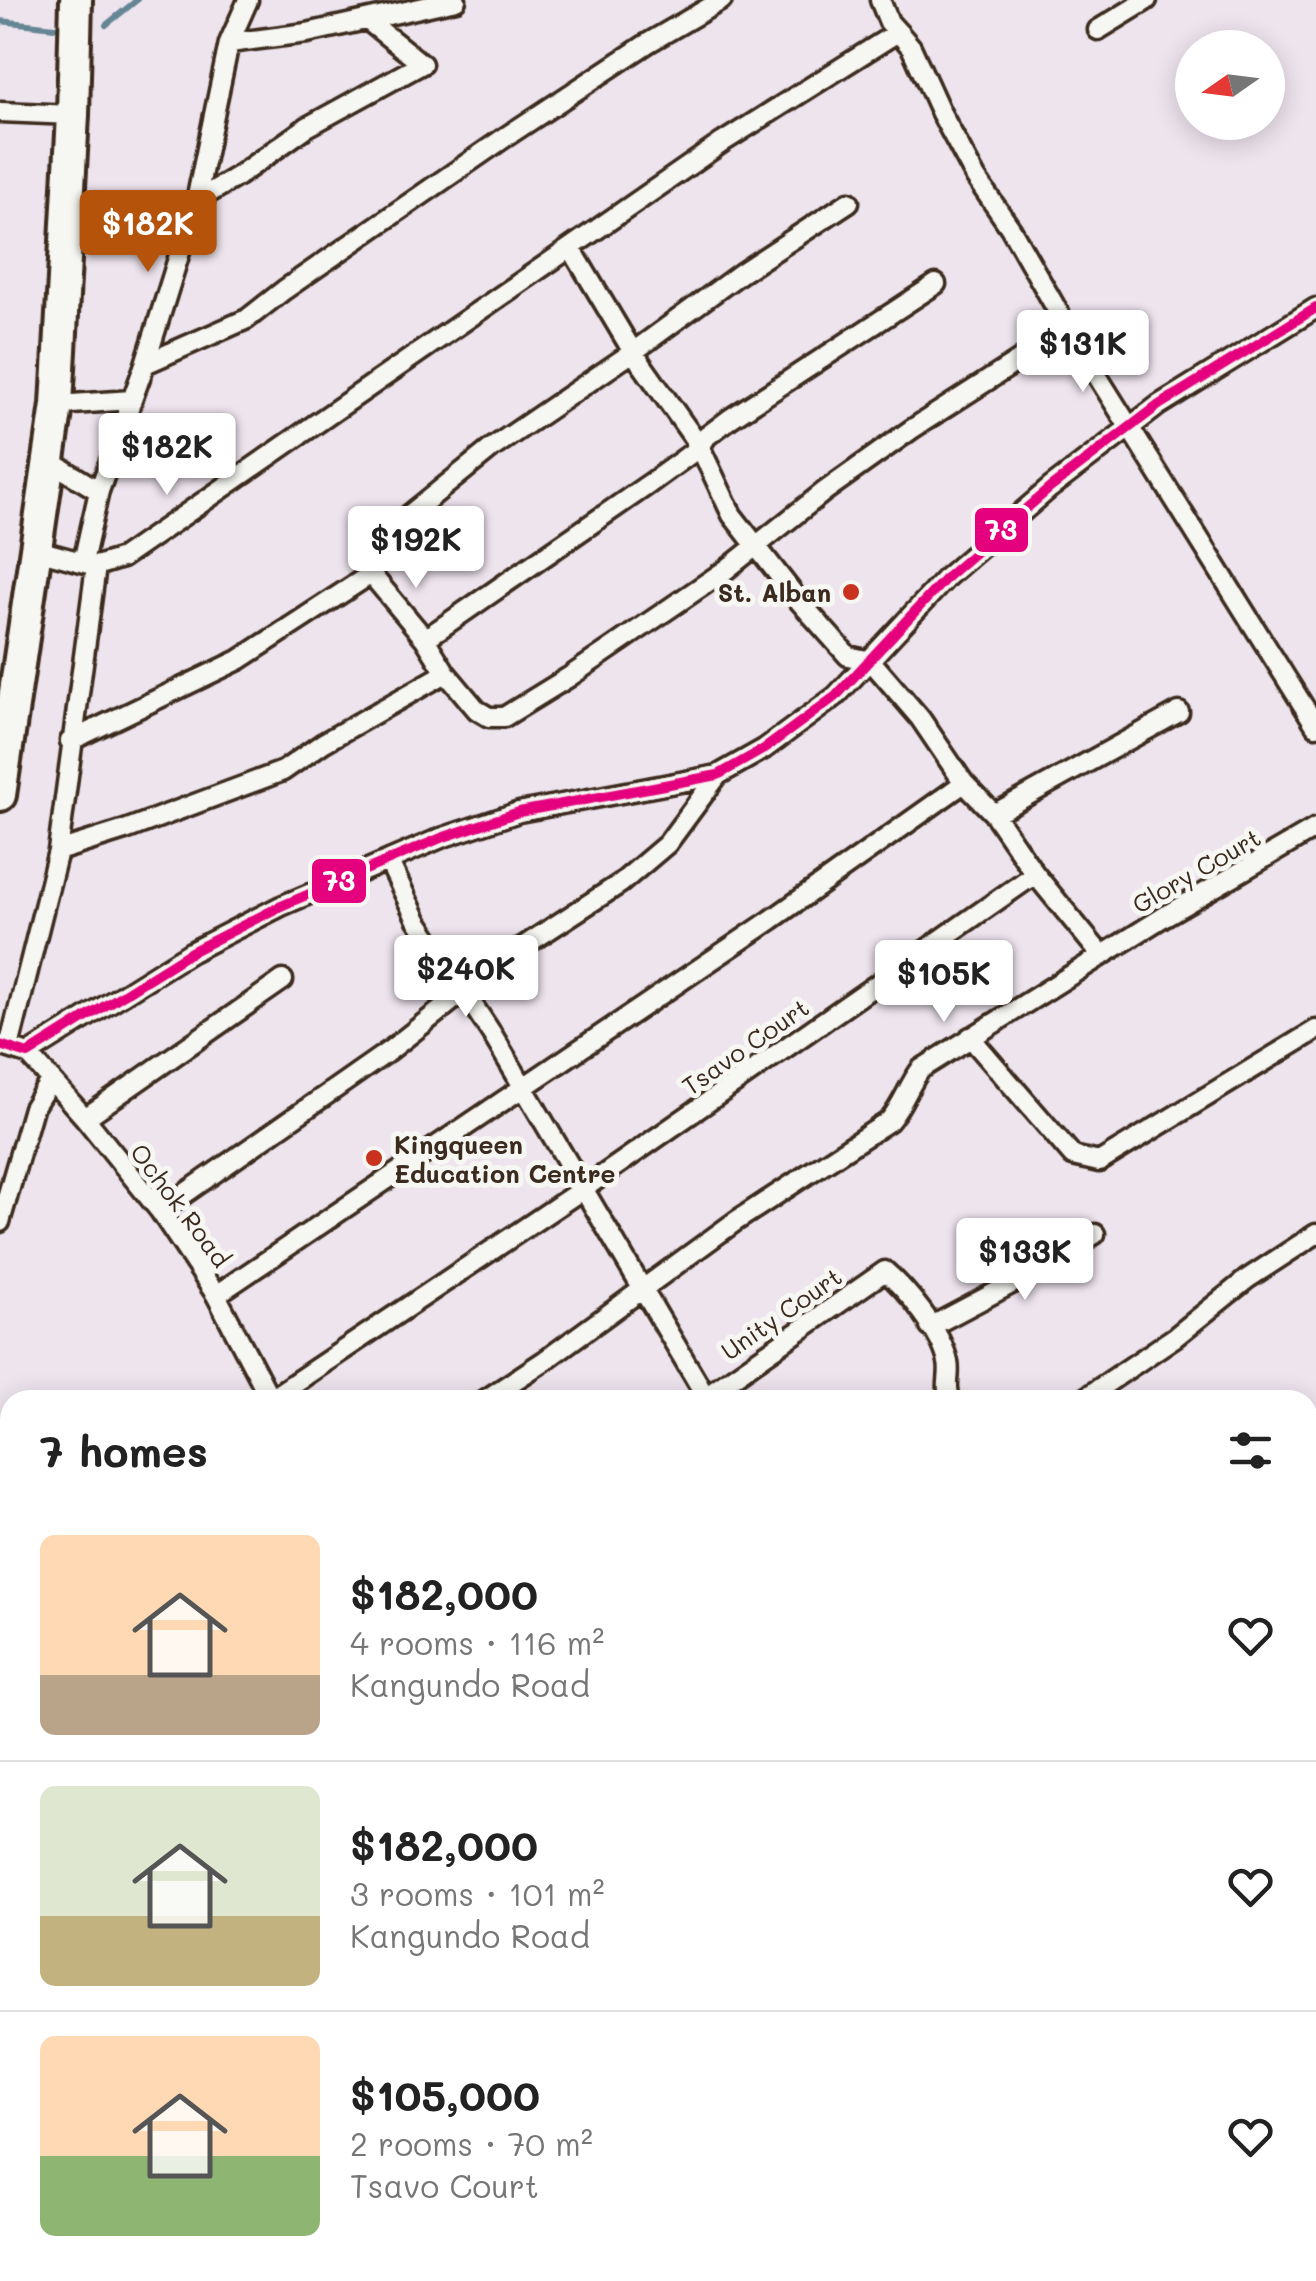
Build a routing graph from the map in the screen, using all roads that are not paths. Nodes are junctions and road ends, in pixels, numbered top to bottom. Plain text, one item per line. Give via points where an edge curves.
1 (76, 0) edge
2 (248, 0) edge
3 (456, 0) edge
4 (722, 0) edge
5 (880, 0) edge
6 (1147, 0) edge
7 (367, 20) junction
8 (1098, 30) dead end
9 (898, 32) junction
10 (229, 43) junction
11 (0, 112) edge
12 (73, 114) junction
13 (196, 202) junction
14 (849, 202) dead end
15 (571, 248) junction
16 (936, 284) dead end
17 (1316, 308) edge
18 (1068, 329) junction
19 (633, 352) junction
20 (145, 364) junction
21 (132, 400) junction
22 (56, 405) junction
23 (1132, 427) junction
24 (700, 446) junction
25 (48, 460) junction
26 (99, 492) junction
27 (755, 546) junction
28 (37, 550) junction
29 (89, 564) junction
30 (371, 574) junction
31 (425, 639) junction
32 (870, 661) junction
33 (446, 673) junction
34 (8, 699) edge
35 (1179, 712) dead end
36 (1316, 726) edge
37 (70, 741) junction
38 (718, 775) junction
39 (964, 783) junction
40 (0, 794) edge
41 (994, 814) junction
42 (1316, 828) edge
43 (58, 852) junction
44 (389, 862) junction
45 (1034, 874) junction
46 (1102, 956) junction
47 (283, 980) dead end
48 (463, 991) junction
49 (1316, 1030) edge
50 (970, 1037) junction
51 (4, 1046) edge
52 (28, 1054) junction
53 (51, 1079) junction
54 (522, 1087) junction
55 (85, 1118) junction
56 (583, 1190) junction
57 (160, 1211) junction
58 (0, 1222) edge
59 (1095, 1234) dead end
60 (1316, 1234) edge
61 (640, 1289) junction
62 (216, 1295) junction
63 (930, 1327) junction
64 (265, 1390) edge
65 (285, 1390) edge
66 (500, 1390) edge
67 (700, 1390) edge
68 (718, 1390) edge
69 (945, 1390) edge
70 (1097, 1390) edge

1 - 12 highway
2 - 10 street
3 - 7 street
4 - 20 street via 504,138 247,320
5 - 9 street
6 - 8 street
7 - 10 street
7 - 13 street via 422,64 307,126
9 - 15 street
9 - 18 street
10 - 13 street
11 - 12 street
12 - 22 highway
13 - 20 street
14 - 19 street
15 - 19 street
15 - 29 street via 122,558
16 - 24 street via 730,418
17 - 23 street
18 - 23 street
18 - 27 street via 912,429
19 - 24 street
19 - 30 street via 492,448 378,540 382,558
20 - 21 street
21 - 22 street
21 - 26 street
22 - 25 highway
23 - 32 street via 972,554
23 - 36 street
24 - 27 street via 732,515
24 - 31 street
25 - 26 street
25 - 28 highway
26 - 29 street
27 - 32 street via 848,656
27 - 33 street via 504,716 477,710
28 - 29 street
28 - 34 highway
29 - 37 street
30 - 31 street
30 - 37 street via 239,660
31 - 33 street
32 - 38 street via 800,726
32 - 39 street
33 - 43 street via 283,770
34 - 40 highway
35 - 41 street
37 - 43 street
38 - 44 street via 520,812
38 - 48 street via 648,861
39 - 41 street
39 - 54 street
41 - 45 street
42 - 46 street, Glory Court
43 - 51 street
44 - 48 street via 416,920
44 - 52 street via 191,952
45 - 46 street
45 - 56 street, Tsavo Court
46 - 50 street, Glory Court
47 - 55 street
48 - 54 street
48 - 57 street via 389,1051
49 - 50 street via 1100,1162 1073,1156
50 - 61 street, Glory Court via 920,1069 889,1122
51 - 52 street
52 - 53 street, Ochok Road
53 - 55 street, Ochok Road
53 - 58 street via 33,1108
54 - 56 street
54 - 62 street
55 - 57 street, Ochok Road
56 - 61 street
56 - 65 street, Tsavo Court
57 - 62 street, Ochok Road
59 - 63 street
60 - 70 street
61 - 66 street, Glory Court
61 - 67 street
62 - 64 street, Ochok Road
63 - 68 street, Unity Court via 908,1291 885,1270
63 - 69 street via 950,1368

